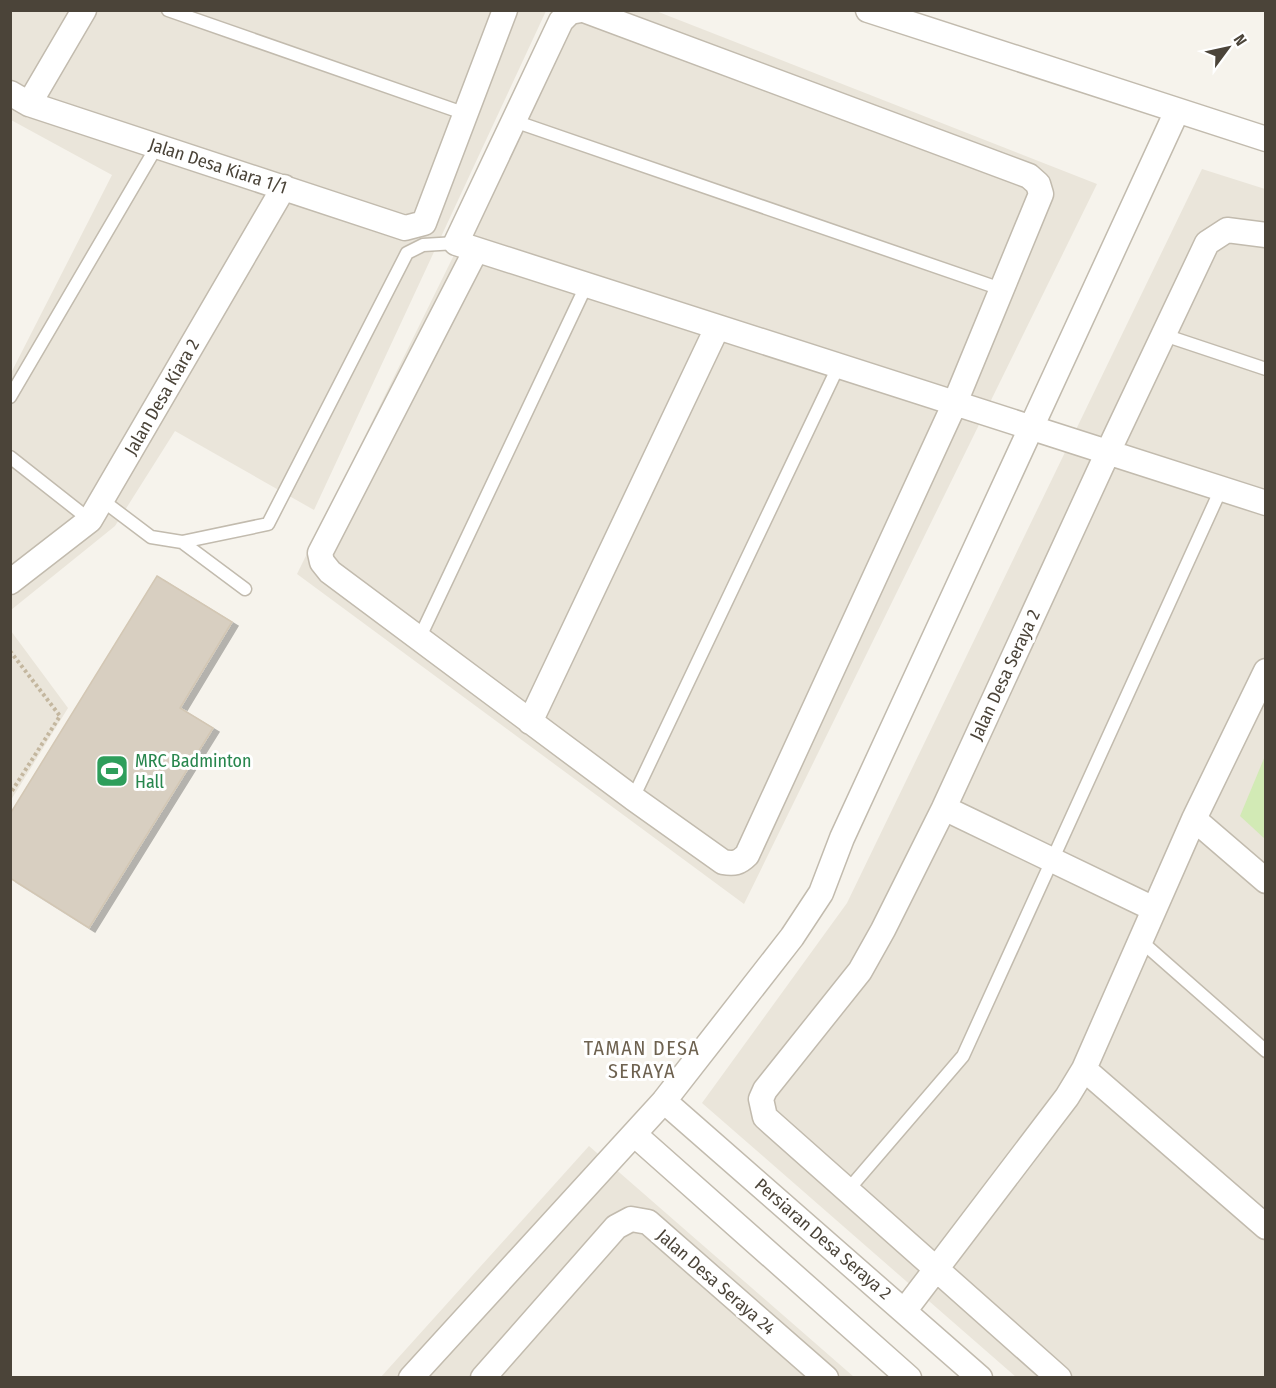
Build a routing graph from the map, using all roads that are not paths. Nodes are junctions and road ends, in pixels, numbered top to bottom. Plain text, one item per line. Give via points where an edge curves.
1 (84, 10) edge
2 (168, 10) edge
3 (505, 10) edge
4 (582, 10) edge
5 (868, 10) edge
6 (20, 99) edge
7 (1177, 111) junction
8 (466, 114) junction
9 (514, 121) junction
10 (1266, 139) edge
11 (157, 146) junction
12 (284, 187) junction
13 (1266, 235) edge
14 (466, 247) junction
15 (586, 286) junction
16 (1001, 289) junction
17 (717, 328) junction
18 (1164, 335) junction
19 (838, 367) junction
20 (1266, 369) edge
21 (10, 397) edge
22 (954, 405) junction
23 (1031, 430) junction
24 (1107, 454) junction
25 (10, 457) edge
26 (1221, 489) junction
27 (1266, 503) edge
28 (96, 510) junction
29 (182, 542) junction
30 (10, 582) edge
31 (245, 590) dead end
32 (419, 639) junction
33 (1266, 671) edge
34 (530, 722) junction
35 (633, 798) junction
36 (944, 808) junction
37 (1194, 819) junction
38 (1054, 861) junction
39 (1266, 881) edge
40 (1154, 909) junction
41 (1142, 942) junction
42 (1266, 1051) edge
43 (1084, 1069) junction
44 (664, 1101) junction
45 (634, 1134) junction
46 (848, 1190) junction
47 (1266, 1227) edge
48 (937, 1271) junction
49 (905, 1310) junction
50 (415, 1376) edge
51 (483, 1377) edge
52 (825, 1377) edge
53 (909, 1377) edge
54 (980, 1377) edge
55 (1059, 1377) edge

1 - 6 street
2 - 8 lane
3 - 8 street
4 - 9 street via 570,12 561,21
4 - 16 street via 1029,176 1038,184 1041,194
5 - 7 street
6 - 11 street, Jalan Desa Kiara 1/1
7 - 10 street
7 - 23 street
8 - 12 street, Jalan Desa Kiara 1/1 via 424,223 405,228
9 - 14 street
9 - 16 lane
11 - 12 street, Jalan Desa Kiara 1/1
11 - 21 lane
12 - 28 street, Jalan Desa Kiara 2
13 - 18 street, Jalan Desa Seraya 2 via 1227,230 1208,243
14 - 15 street
14 - 29 lane via 423,245 407,253 268,524
14 - 32 street via 320,553 330,572
15 - 17 street
15 - 32 lane
16 - 22 street
17 - 19 street
17 - 34 street
18 - 20 lane
18 - 24 street, Jalan Desa Seraya 2
19 - 22 street
19 - 35 lane
22 - 23 street
22 - 35 street via 747,855 733,864 723,862
23 - 24 street
23 - 44 street via 842,838 821,893 792,937
24 - 26 street
24 - 36 street, Jalan Desa Seraya 2
25 - 28 lane
26 - 27 street
26 - 38 lane
28 - 29 lane via 151,537
28 - 30 street, Jalan Desa Kiara 2
29 - 31 lane
32 - 34 street
33 - 37 street
34 - 35 street
36 - 38 street
36 - 46 street, Jalan Desa Seraya 2 via 860,971 765,1090 761,1108 765,1117
37 - 39 street
37 - 40 street
38 - 40 street
38 - 46 lane via 963,1056
40 - 41 street
41 - 42 lane
41 - 43 street
43 - 47 street
43 - 48 street
44 - 45 street
44 - 49 street, Persiaran Desa Seraya 2
45 - 50 street
45 - 53 street
46 - 48 street
48 - 49 street
48 - 55 street
49 - 54 street, Persiaran Desa Seraya 2
51 - 52 street, Jalan Desa Seraya 24 via 616,1227 631,1219 648,1222

